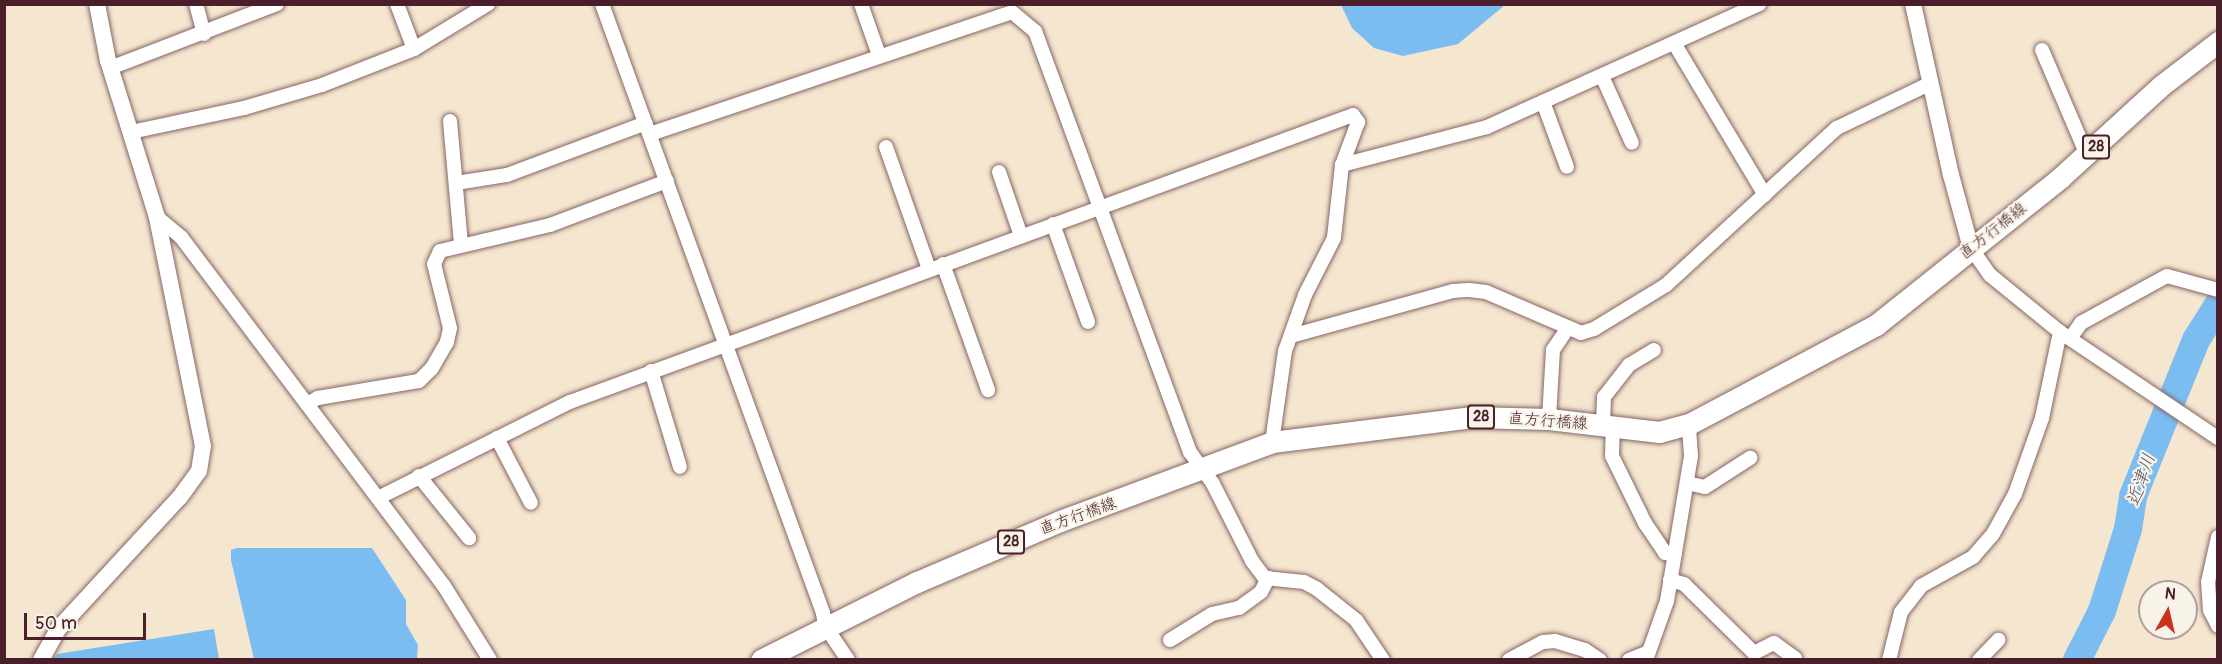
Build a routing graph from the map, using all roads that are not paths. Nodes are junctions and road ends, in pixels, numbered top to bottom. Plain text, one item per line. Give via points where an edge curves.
1 (97, 4) edge
2 (196, 4) edge
3 (277, 4) edge
4 (397, 4) edge
5 (488, 4) edge
6 (602, 4) edge
7 (861, 4) edge
8 (1760, 4) edge
9 (1913, 4) edge
10 (204, 34) junction
11 (2217, 42) edge
12 (1674, 43) junction
13 (414, 49) junction
14 (2042, 50) dead end
15 (879, 55) junction
16 (110, 68) junction
17 (1602, 76) junction
18 (1931, 84) junction
19 (1543, 102) junction
20 (450, 121) dead end
21 (648, 129) junction
22 (131, 132) junction
23 (1632, 143) dead end
24 (886, 147) dead end
25 (2087, 155) junction
26 (1342, 165) junction
27 (1567, 167) dead end
28 (999, 172) dead end
29 (667, 181) junction
30 (456, 183) junction
31 (1765, 195) junction
32 (1101, 207) junction
33 (157, 217) junction
34 (1053, 224) junction
35 (1021, 236) junction
36 (461, 246) junction
37 (1971, 248) junction
38 (944, 264) junction
39 (929, 269) junction
40 (2217, 290) edge
41 (1088, 322) dead end
42 (1568, 327) junction
43 (2066, 334) junction
44 (1291, 336) junction
45 (725, 342) junction
46 (1654, 350) dead end
47 (651, 371) junction
48 (988, 390) dead end
49 (307, 404) junction
50 (1549, 419) junction
51 (1689, 424) junction
52 (1608, 426) junction
53 (497, 438) junction
54 (2217, 438) edge
55 (1272, 442) junction
56 (1750, 458) dead end
57 (680, 467) dead end
58 (1201, 470) junction
59 (418, 476) junction
60 (1687, 483) junction
61 (378, 498) junction
62 (531, 503) dead end
63 (2217, 537) edge
64 (469, 538) dead end
65 (1674, 554) junction
66 (1268, 578) junction
67 (1670, 580) junction
68 (825, 626) junction
69 (2217, 626) edge
70 (1170, 640) dead end
71 (1998, 640) dead end
72 (1646, 656) edge
73 (1795, 658) dead end
74 (42, 660) edge
75 (490, 660) edge
76 (761, 660) edge
77 (848, 660) edge
78 (1383, 660) edge
79 (1509, 660) edge
80 (1600, 660) edge
81 (1629, 660) edge
82 (1889, 660) edge
83 (1979, 660) edge

1 - 16 street
2 - 10 street
3 - 10 street
4 - 13 street
5 - 13 street
6 - 21 street
7 - 15 street
8 - 12 street
9 - 18 street
10 - 16 street
11 - 25 main road, 直方行橋線 / 28 via 2162,85
12 - 17 street
12 - 31 street
13 - 22 street via 310,89 244,108
14 - 25 street
15 - 21 street
15 - 32 street via 1012,12 1035,31
16 - 22 street
17 - 19 street
17 - 23 street
18 - 31 street via 1837,128
18 - 37 street
19 - 26 street via 1487,127
19 - 27 street
20 - 30 street
21 - 29 street
21 - 30 street via 507,175
22 - 33 street
24 - 39 street
25 - 37 main road, 直方行橋線 / 28
26 - 32 street via 1358,122 1353,115
26 - 44 street via 1334,238 1305,295
28 - 35 street
29 - 36 street via 550,225
29 - 45 street
30 - 36 street
31 - 42 street via 1666,285 1594,329 1581,333
32 - 34 street
32 - 58 street via 1190,452
33 - 49 street via 181,237
33 - 74 street via 203,446 199,471 180,497 59,628
34 - 35 street
34 - 41 street
35 - 38 street
36 - 49 street via 440,251 434,264 450,328 447,342 432,368 419,381 318,398
37 - 43 street via 1990,275
37 - 51 main road, 直方行橋線 / 28 via 1876,325
38 - 39 street
38 - 48 street
39 - 45 street
40 - 43 street via 2167,276
42 - 44 street via 1486,292 1469,290 1453,291
42 - 50 street via 1553,350
43 - 54 street
43 - 82 street via 2015,494 1993,534 1973,557 1921,586 1901,612
44 - 55 street
45 - 47 street
45 - 68 street
46 - 52 street via 1629,365 1604,397
47 - 53 street via 570,402
47 - 57 street
49 - 61 street
50 - 52 main road, 直方行橋線 / 28
50 - 55 main road, 直方行橋線 / 28 via 1472,417
51 - 52 main road, 直方行橋線 / 28 via 1659,432
51 - 60 street via 1691,456
52 - 65 street via 1612,456 1645,523 1665,553
53 - 59 street
53 - 62 street
55 - 58 main road, 直方行橋線 / 28
56 - 60 street via 1705,487
58 - 66 street via 1213,484 1252,561
58 - 68 main road, 直方行橋線 / 28 via 1060,521
59 - 61 street
59 - 64 street
60 - 65 street
61 - 75 street via 444,586
63 - 69 street via 2208,582 2210,610
65 - 67 street
66 - 70 street via 1261,592 1239,608 1212,614
66 - 78 street via 1304,582 1317,589 1356,620
67 - 72 street via 1667,601
67 - 73 street via 1684,584 1754,652 1774,643
68 - 76 main road, 直方行橋線 / 28
68 - 77 street
71 - 83 street
72 - 81 street
79 - 80 street via 1555,640 1585,650

